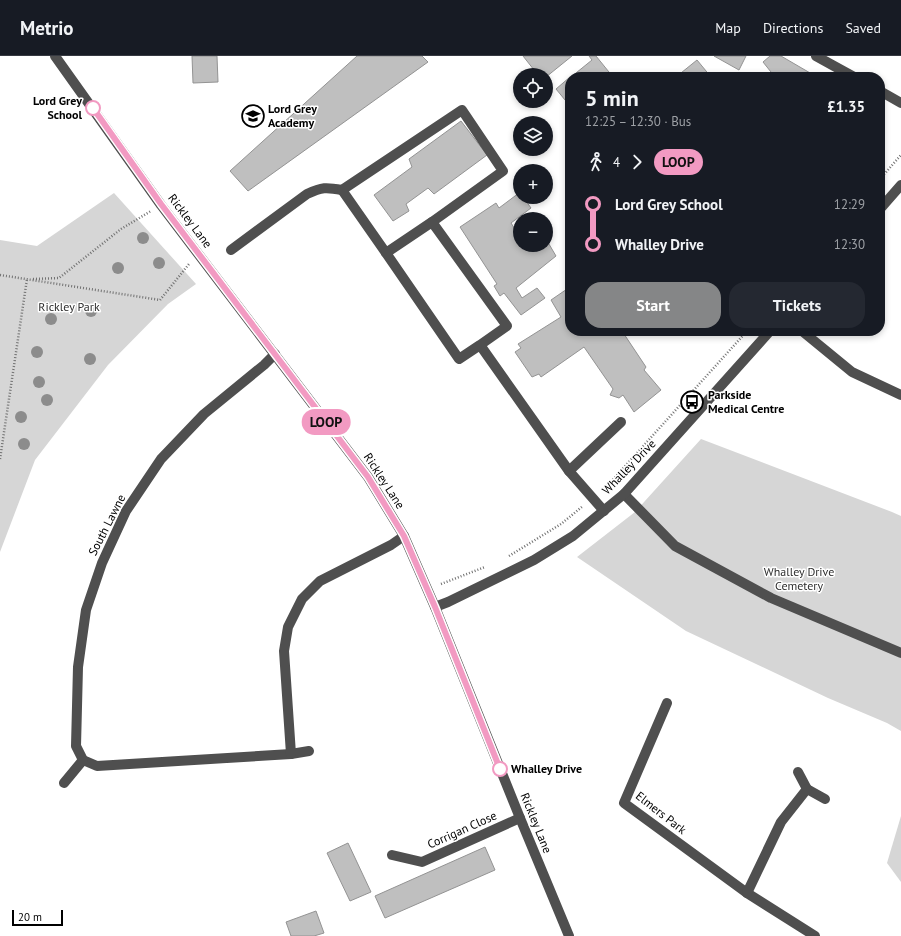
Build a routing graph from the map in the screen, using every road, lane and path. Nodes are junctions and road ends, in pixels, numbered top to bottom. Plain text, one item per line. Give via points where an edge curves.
1 (55, 56) edge
2 (816, 56) edge
3 (845, 72) edge
4 (885, 94) edge
5 (901, 103) edge
6 (901, 155) edge
7 (885, 173) edge
8 (901, 184) edge
9 (342, 190) junction
10 (885, 203) edge
11 (161, 204) junction
12 (432, 222) junction
13 (231, 250) dead end
14 (198, 252) junction
15 (386, 253) junction
16 (0, 275) edge
17 (27, 279) junction
18 (742, 336) edge
19 (766, 336) edge
20 (808, 336) edge
21 (480, 345) junction
22 (275, 354) junction
23 (901, 395) edge
24 (621, 422) dead end
25 (0, 459) edge
26 (569, 471) junction
27 (624, 494) junction
28 (592, 498) junction
29 (604, 511) junction
30 (404, 536) junction
31 (504, 558) dead end
32 (491, 565) dead end
33 (441, 584) dead end
34 (435, 607) junction
35 (901, 653) edge
36 (667, 703) dead end
37 (308, 751) dead end
38 (291, 754) junction
39 (83, 760) junction
40 (798, 772) dead end
41 (64, 784) dead end
42 (807, 789) junction
43 (825, 799) dead end
44 (520, 818) junction
45 (392, 855) dead end
46 (747, 894) junction
47 (569, 936) edge
48 (815, 936) edge

1 - 11 street, Rickley Lane
2 - 3 street
4 - 5 street
6 - 7 path
8 - 10 street
9 - 12 street via 462,110 503,171
9 - 13 street via 319,188 307,194
9 - 15 street
11 - 14 street, Rickley Lane
11 - 17 path via 121,229 59,278
12 - 15 street
12 - 21 street via 507,326
14 - 17 path via 160,300
14 - 22 street, Rickley Lane
15 - 21 street via 459,359
16 - 17 path
17 - 25 path
18 - 28 path via 609,484
19 - 27 street, Whalley Drive
20 - 23 street via 852,372
21 - 26 street
22 - 30 street, Rickley Lane via 368,477
22 - 39 street, South Lawne via 204,414 161,459 126,512 102,563 86,610 78,667 76,746
24 - 26 street
26 - 28 street
27 - 29 street, Whalley Drive
27 - 35 street via 675,546 771,598
28 - 29 street
28 - 31 path via 561,524
29 - 34 street, Whalley Drive via 573,536 534,560
30 - 34 street, Rickley Lane
30 - 38 street via 320,581 298,606 288,626 284,651
32 - 33 path
34 - 44 street, Rickley Lane
36 - 46 street, Elmers Park via 624,803
37 - 38 street
38 - 39 street via 98,766
39 - 41 street
40 - 42 street
42 - 43 street
42 - 46 street via 781,822
44 - 45 street, Corrigan Close via 422,862
44 - 47 street, Rickley Lane
46 - 48 street, Elmers Park

